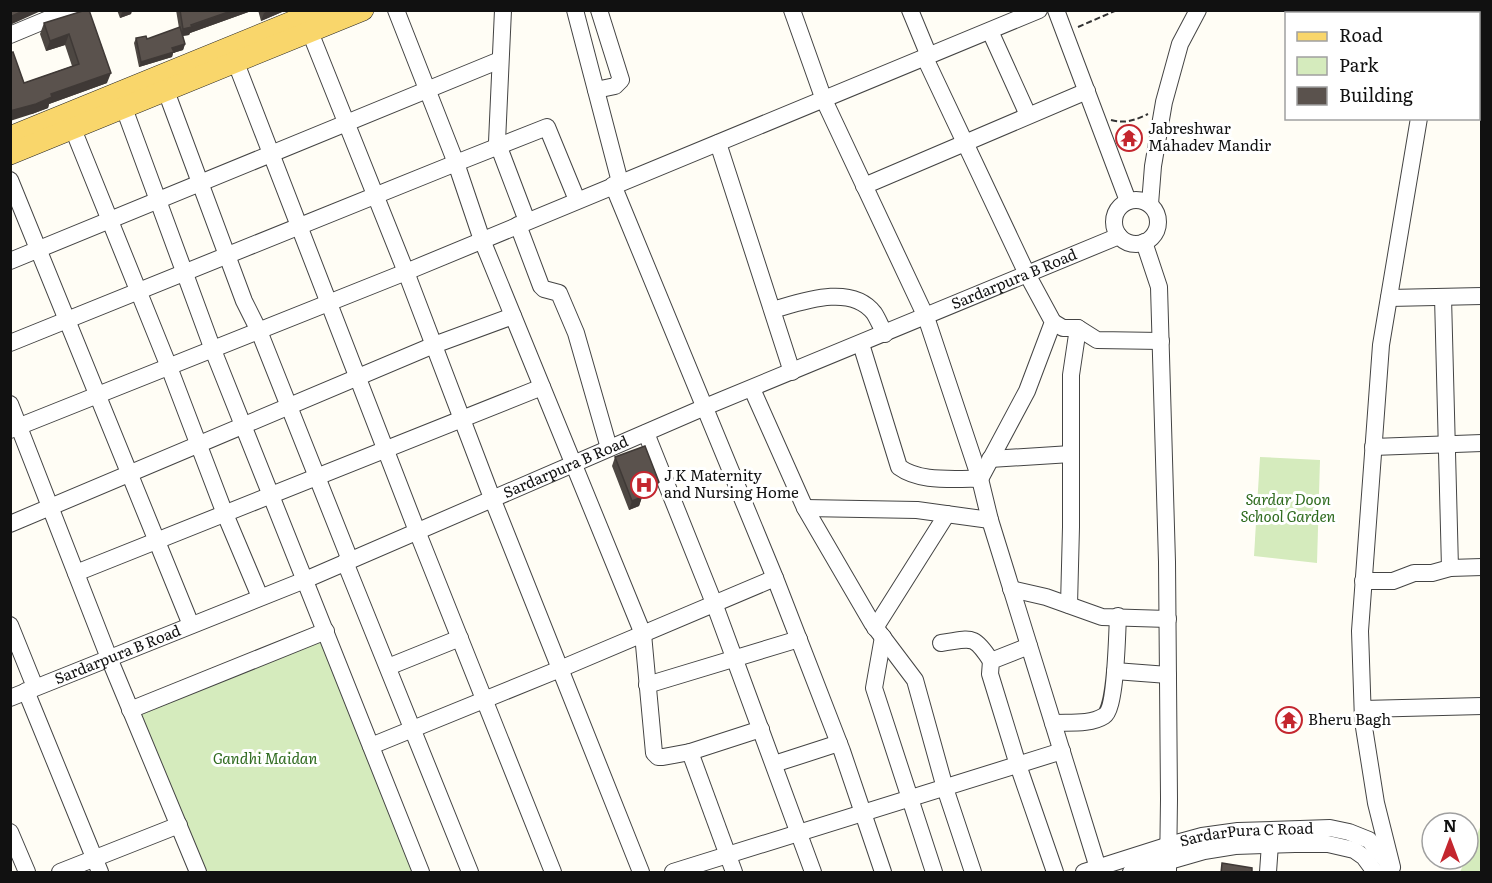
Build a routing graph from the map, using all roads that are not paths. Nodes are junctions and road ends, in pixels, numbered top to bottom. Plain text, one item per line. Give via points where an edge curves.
1 (70, 10) edge
2 (363, 10) edge
3 (396, 10) edge
4 (502, 10) edge
5 (575, 10) edge
6 (599, 10) edge
7 (792, 10) edge
8 (910, 10) edge
9 (1039, 10) edge
10 (1056, 10) edge
11 (1198, 10) edge
12 (312, 20) edge
13 (990, 31) junction
14 (10, 35) edge
15 (927, 57) junction
16 (500, 60) junction
17 (236, 63) junction
18 (427, 90) junction
19 (596, 90) junction
20 (166, 91) junction
21 (1086, 91) junction
22 (824, 100) junction
23 (123, 108) junction
24 (1028, 116) junction
25 (1419, 120) edge
26 (347, 123) junction
27 (73, 129) junction
28 (10, 137) edge
29 (965, 142) junction
30 (718, 143) junction
31 (498, 145) junction
32 (10, 154) edge
33 (272, 154) junction
34 (456, 163) junction
35 (10, 180) edge
36 (201, 183) junction
37 (616, 184) junction
38 (864, 186) junction
39 (376, 196) junction
40 (577, 200) junction
41 (158, 201) junction
42 (1128, 201) junction
43 (1150, 204) junction
44 (111, 221) junction
45 (522, 223) junction
46 (300, 226) junction
47 (1119, 236) junction
48 (482, 240) junction
49 (1144, 242) junction
50 (40, 249) junction
51 (228, 255) junction
52 (10, 261) edge
53 (406, 272) junction
54 (185, 273) junction
55 (1027, 274) junction
56 (139, 292) junction
57 (1389, 297) junction
58 (1443, 297) junction
59 (1482, 297) edge
60 (331, 303) junction
61 (772, 310) junction
62 (513, 316) junction
63 (926, 317) junction
64 (69, 321) junction
65 (1053, 322) junction
66 (1078, 328) junction
67 (259, 331) junction
68 (885, 334) junction
69 (1161, 341) junction
70 (10, 343) edge
71 (861, 344) junction
72 (434, 345) junction
73 (213, 350) junction
74 (169, 367) junction
75 (792, 372) junction
76 (359, 376) junction
77 (542, 387) junction
78 (752, 389) junction
79 (99, 395) junction
80 (10, 404) edge
81 (289, 406) junction
82 (705, 407) junction
83 (462, 418) junction
84 (243, 425) junction
85 (15, 429) edge
86 (646, 433) junction
87 (1482, 443) edge
88 (198, 444) junction
89 (1446, 444) junction
90 (1373, 447) junction
91 (609, 448) junction
92 (386, 449) junction
93 (1071, 454) junction
94 (990, 459) junction
95 (573, 464) junction
96 (130, 473) junction
97 (317, 477) junction
98 (980, 479) junction
99 (271, 496) junction
100 (492, 498) junction
101 (51, 506) junction
102 (804, 508) junction
103 (225, 514) junction
104 (947, 514) junction
105 (990, 520) junction
106 (10, 524) edge
107 (417, 531) junction
108 (157, 541) junction
109 (348, 561) junction
110 (1482, 567) edge
111 (1450, 568) junction
112 (76, 573) junction
113 (775, 578) junction
114 (305, 580) junction
115 (1363, 581) junction
116 (1011, 589) junction
117 (260, 597) junction
118 (714, 603) junction
119 (1069, 605) junction
120 (1118, 616) junction
121 (1168, 619) junction
122 (10, 625) edge
123 (191, 625) junction
124 (326, 631) junction
125 (879, 632) junction
126 (643, 634) junction
127 (460, 638) junction
128 (799, 639) junction
129 (941, 643) dead end
130 (1029, 646) junction
131 (109, 658) junction
132 (735, 660) junction
133 (991, 661) junction
134 (388, 667) junction
135 (560, 669) junction
136 (1115, 672) junction
137 (1168, 675) junction
138 (647, 685) junction
139 (24, 692) edge
140 (484, 699) junction
141 (1482, 706) edge
142 (1363, 709) junction
143 (130, 710) junction
144 (1053, 723) junction
145 (761, 729) junction
146 (413, 730) junction
147 (839, 743) junction
148 (371, 746) junction
149 (1062, 751) junction
150 (690, 752) junction
151 (774, 764) junction
152 (1018, 765) junction
153 (945, 788) junction
154 (911, 798) junction
155 (863, 814) junction
156 (179, 825) junction
157 (10, 832) edge
158 (800, 834) junction
159 (1270, 844) junction
160 (728, 856) junction
161 (1169, 859) edge
162 (97, 865) edge
163 (1091, 871) edge
164 (1391, 871) edge
165 (27, 873) edge
166 (60, 873) edge
167 (198, 873) edge
168 (421, 873) edge
169 (470, 873) edge
170 (553, 873) edge
171 (640, 873) edge
172 (673, 873) edge
173 (734, 873) edge
174 (813, 873) edge
175 (883, 873) edge
176 (934, 873) edge
177 (973, 873) edge
178 (1055, 873) edge
179 (1131, 873) edge
180 (1268, 873) edge
181 (1375, 873) edge

1 - 14 street
2 - 12 main road
3 - 18 street
4 - 16 street
5 - 19 street
6 - 19 street via 621,80 615,86
7 - 22 street
8 - 15 street
9 - 13 street
10 - 21 street
11 - 43 street via 1180,44 1164,102
12 - 17 main road
12 - 26 street
12 - 28 main road
13 - 15 street
13 - 24 street
15 - 22 street
15 - 29 street
16 - 18 street
16 - 31 street
17 - 20 main road
17 - 33 street
18 - 26 street
18 - 34 street
19 - 37 street
20 - 23 main road
20 - 36 street
21 - 24 street
21 - 42 street
22 - 30 street
22 - 38 street
23 - 27 main road
23 - 41 street
24 - 29 street
25 - 57 street
26 - 33 street
26 - 39 street
27 - 32 main road
27 - 44 street
29 - 38 street
29 - 55 street
30 - 37 street
30 - 61 street
31 - 34 street
31 - 40 street via 547,127
31 - 45 street
33 - 36 street
33 - 46 street
34 - 39 street
34 - 48 street
35 - 50 street
36 - 41 street
36 - 51 street
37 - 40 street
37 - 82 street
38 - 63 street
39 - 46 street
39 - 53 street
40 - 45 street
41 - 44 street
41 - 54 street
42 - 43 street
42 - 47 street via 1115,216
43 - 49 street via 1158,224
44 - 50 street
44 - 56 street
45 - 48 street
45 - 91 street via 541,286 559,293 570,317
46 - 51 street
46 - 60 street
47 - 49 street via 1131,243
47 - 55 street, Sardarpura B Road
48 - 53 street
48 - 62 street
49 - 69 street via 1159,287
50 - 52 street
50 - 64 street
51 - 54 street
51 - 67 street
53 - 60 street
53 - 72 street
54 - 56 street
54 - 73 street
55 - 63 street, Sardarpura B Road
55 - 65 street
56 - 64 street
56 - 74 street
57 - 58 street
57 - 90 street
58 - 59 street
58 - 89 street
60 - 67 street
60 - 76 street
61 - 68 street via 826,297 854,300 873,313
61 - 75 street
62 - 72 street
62 - 77 street
63 - 68 street, Sardarpura B Road
63 - 98 street
64 - 70 street
64 - 79 street
65 - 66 street via 1063,328
65 - 94 street via 1027,391
66 - 69 street via 1097,340
66 - 93 street via 1071,375
67 - 73 street
67 - 81 street
68 - 71 street, Sardarpura B Road
69 - 121 street
71 - 75 street, Sardarpura B Road
71 - 98 street via 899,467 913,475
72 - 76 street
72 - 83 street
73 - 74 street
73 - 84 street
74 - 79 street
74 - 88 street
75 - 78 street, Sardarpura B Road
76 - 81 street
76 - 92 street
77 - 83 street
77 - 95 street
78 - 82 street, Sardarpura B Road
78 - 102 street
79 - 85 street
79 - 96 street
80 - 85 street
81 - 84 street
81 - 97 street
82 - 86 street, Sardarpura B Road
82 - 113 street
83 - 92 street
83 - 100 street
84 - 88 street
84 - 99 street
85 - 101 street
86 - 91 street, Sardarpura B Road
86 - 118 street
87 - 89 street
88 - 96 street
88 - 103 street
89 - 90 street
89 - 111 street
90 - 115 street
91 - 95 street, Sardarpura B Road
92 - 97 street
92 - 107 street
93 - 94 street
93 - 119 street
94 - 98 street
95 - 100 street, Sardarpura B Road
95 - 126 street
96 - 101 street
96 - 108 street
97 - 99 street
97 - 109 street
98 - 105 street
99 - 103 street
99 - 114 street
100 - 107 street, Sardarpura B Road
100 - 135 street
101 - 106 street
101 - 112 street
102 - 104 street
102 - 125 street
103 - 108 street
103 - 117 street
104 - 105 street
104 - 125 street
105 - 116 street
107 - 109 street, Sardarpura B Road
107 - 127 street
108 - 112 street
108 - 123 street
109 - 114 street, Sardarpura B Road
109 - 134 street
110 - 111 street
111 - 115 street via 1414,573 1393,581
112 - 131 street
113 - 118 street
113 - 128 street
114 - 117 street, Sardarpura B Road
114 - 124 street
115 - 142 street
116 - 119 street
116 - 130 street
117 - 123 street, Sardarpura B Road
118 - 126 street
118 - 132 street
119 - 120 street via 1095,615
120 - 121 street
120 - 136 street
121 - 137 street
122 - 139 street
123 - 131 street, Sardarpura B Road
124 - 143 street
124 - 148 street
125 - 153 street via 915,680
125 - 154 street via 874,688
126 - 135 street
126 - 138 street
127 - 134 street
127 - 140 street
128 - 132 street
128 - 147 street
129 - 133 street via 974,640
130 - 133 street
130 - 144 street
131 - 139 street, Sardarpura B Road
131 - 143 street
132 - 138 street
132 - 145 street
133 - 152 street via 990,674
134 - 146 street
135 - 140 street
135 - 171 street
136 - 137 street
136 - 144 street via 1109,712 1105,716
137 - 161 street
138 - 150 street via 656,755
139 - 162 street
140 - 146 street
140 - 170 street
141 - 142 street
142 - 164 street via 1376,803
143 - 156 street
144 - 149 street
145 - 150 street
145 - 151 street
146 - 148 street
146 - 169 street
147 - 151 street
147 - 155 street
148 - 168 street
149 - 152 street
149 - 163 street
150 - 160 street
151 - 158 street
152 - 153 street
152 - 178 street
153 - 154 street
153 - 177 street
154 - 155 street
154 - 176 street
155 - 158 street
155 - 175 street
156 - 162 street
156 - 167 street
157 - 165 street
158 - 160 street
158 - 174 street
159 - 161 street, SardarPura C Road via 1235,846
159 - 180 street
159 - 181 street, SardarPura C Road via 1345,847 1359,853
160 - 172 street
160 - 173 street
161 - 163 street, SardarPura C Road
161 - 164 street, SardarPura C Road via 1202,836 1330,828 1369,840
161 - 179 street, SardarPura C Road
162 - 166 street

